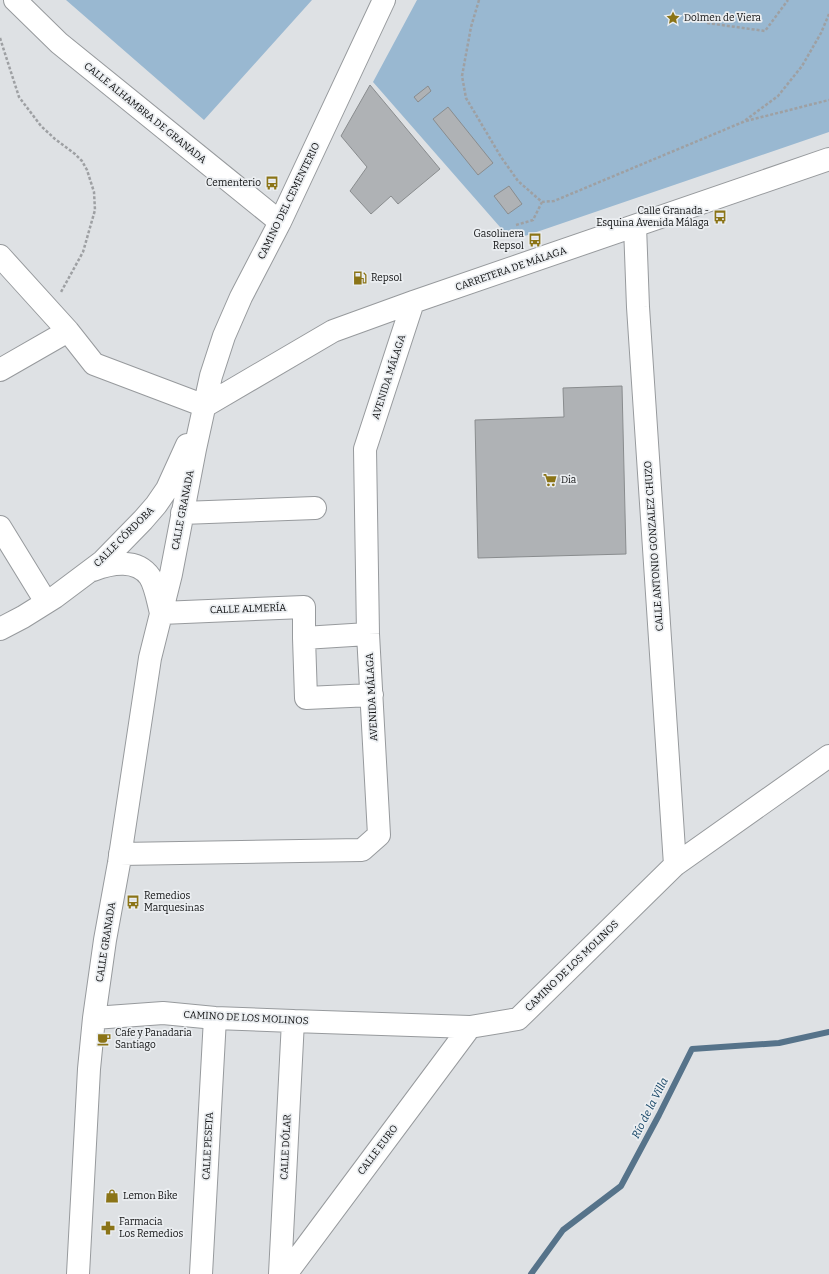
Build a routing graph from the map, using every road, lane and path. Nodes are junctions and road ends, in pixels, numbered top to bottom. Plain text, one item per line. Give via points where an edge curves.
1 (15, 0) edge
2 (384, 0) edge
3 (480, 0) edge
4 (788, 0) edge
5 (829, 14) edge
6 (707, 23) dead end
7 (0, 38) edge
8 (829, 100) edge
9 (743, 122) junction
10 (829, 159) edge
11 (542, 202) junction
12 (280, 222) junction
13 (516, 225) dead end
14 (635, 226) junction
15 (0, 256) edge
16 (413, 302) junction
17 (44, 306) junction
18 (68, 331) junction
19 (0, 370) edge
20 (205, 406) junction
21 (316, 508) dead end
22 (182, 513) junction
23 (0, 527) edge
24 (88, 572) junction
25 (46, 602) junction
26 (162, 613) junction
27 (0, 629) edge
28 (368, 634) junction
29 (304, 638) junction
30 (372, 695) junction
31 (829, 756) edge
32 (120, 854) junction
33 (675, 865) junction
34 (94, 1018) junction
35 (215, 1018) junction
36 (293, 1021) junction
37 (470, 1027) junction
38 (78, 1274) edge
39 (201, 1274) edge
40 (280, 1274) edge
41 (286, 1274) edge

1 - 12 street, CALLE ALHAMBRA DE GRANADA via 58,43
2 - 12 street, CAMINO DEL CEMENTERIO
3 - 11 path via 471,27 462,76 466,98 518,181
4 - 6 path via 765,30
5 - 9 path via 798,72 778,96
7 - 17 path via 19,97 41,126 82,161 94,192 95,210 82,252 65,286
8 - 9 path
9 - 11 path via 554,201
10 - 14 street, CARRETERA DE MÁLAGA
11 - 13 path via 533,220
12 - 20 street, CAMINO DEL CEMENTERIO via 224,336 211,376
14 - 16 street, CARRETERA DE MÁLAGA
14 - 33 street, CALLE ANTONIO GONZALEZ CHUZO
15 - 17 street
16 - 20 street, CARRETERA DE MÁLAGA via 333,331
16 - 28 street, AVENIDA MÁLAGA via 365,450
17 - 18 street
18 - 19 street
18 - 20 street via 94,364
20 - 22 street, CALLE GRANADA
20 - 24 street, CALLE CÓRDOBA via 167,489 156,505 103,561
21 - 22 street
22 - 26 street, CALLE GRANADA
23 - 25 street
24 - 25 street, CALLE CÓRDOBA
24 - 26 street via 113,564 139,566 150,578
25 - 27 street, CALLE CÓRDOBA
26 - 29 street, CALLE ALMERÍA via 304,607
26 - 32 street, CALLE GRANADA via 150,658
28 - 29 street
28 - 30 street, AVENIDA MÁLAGA
29 - 30 street via 306,698
30 - 32 street, AVENIDA MÁLAGA via 379,835 362,850
31 - 33 street, CAMINO DE LOS MOLINOS
32 - 34 street, CALLE GRANADA
33 - 37 street, CAMINO DE LOS MOLINOS via 518,1019
34 - 35 street, CAMINO DE LOS MOLINOS via 163,1013
34 - 38 street, CALLE GRANADA
35 - 36 street, CAMINO DE LOS MOLINOS
35 - 39 street, CALLE PESETA
36 - 37 street, CAMINO DE LOS MOLINOS
36 - 40 street, CALLE DÓLAR
37 - 41 street, CALLE EURO

